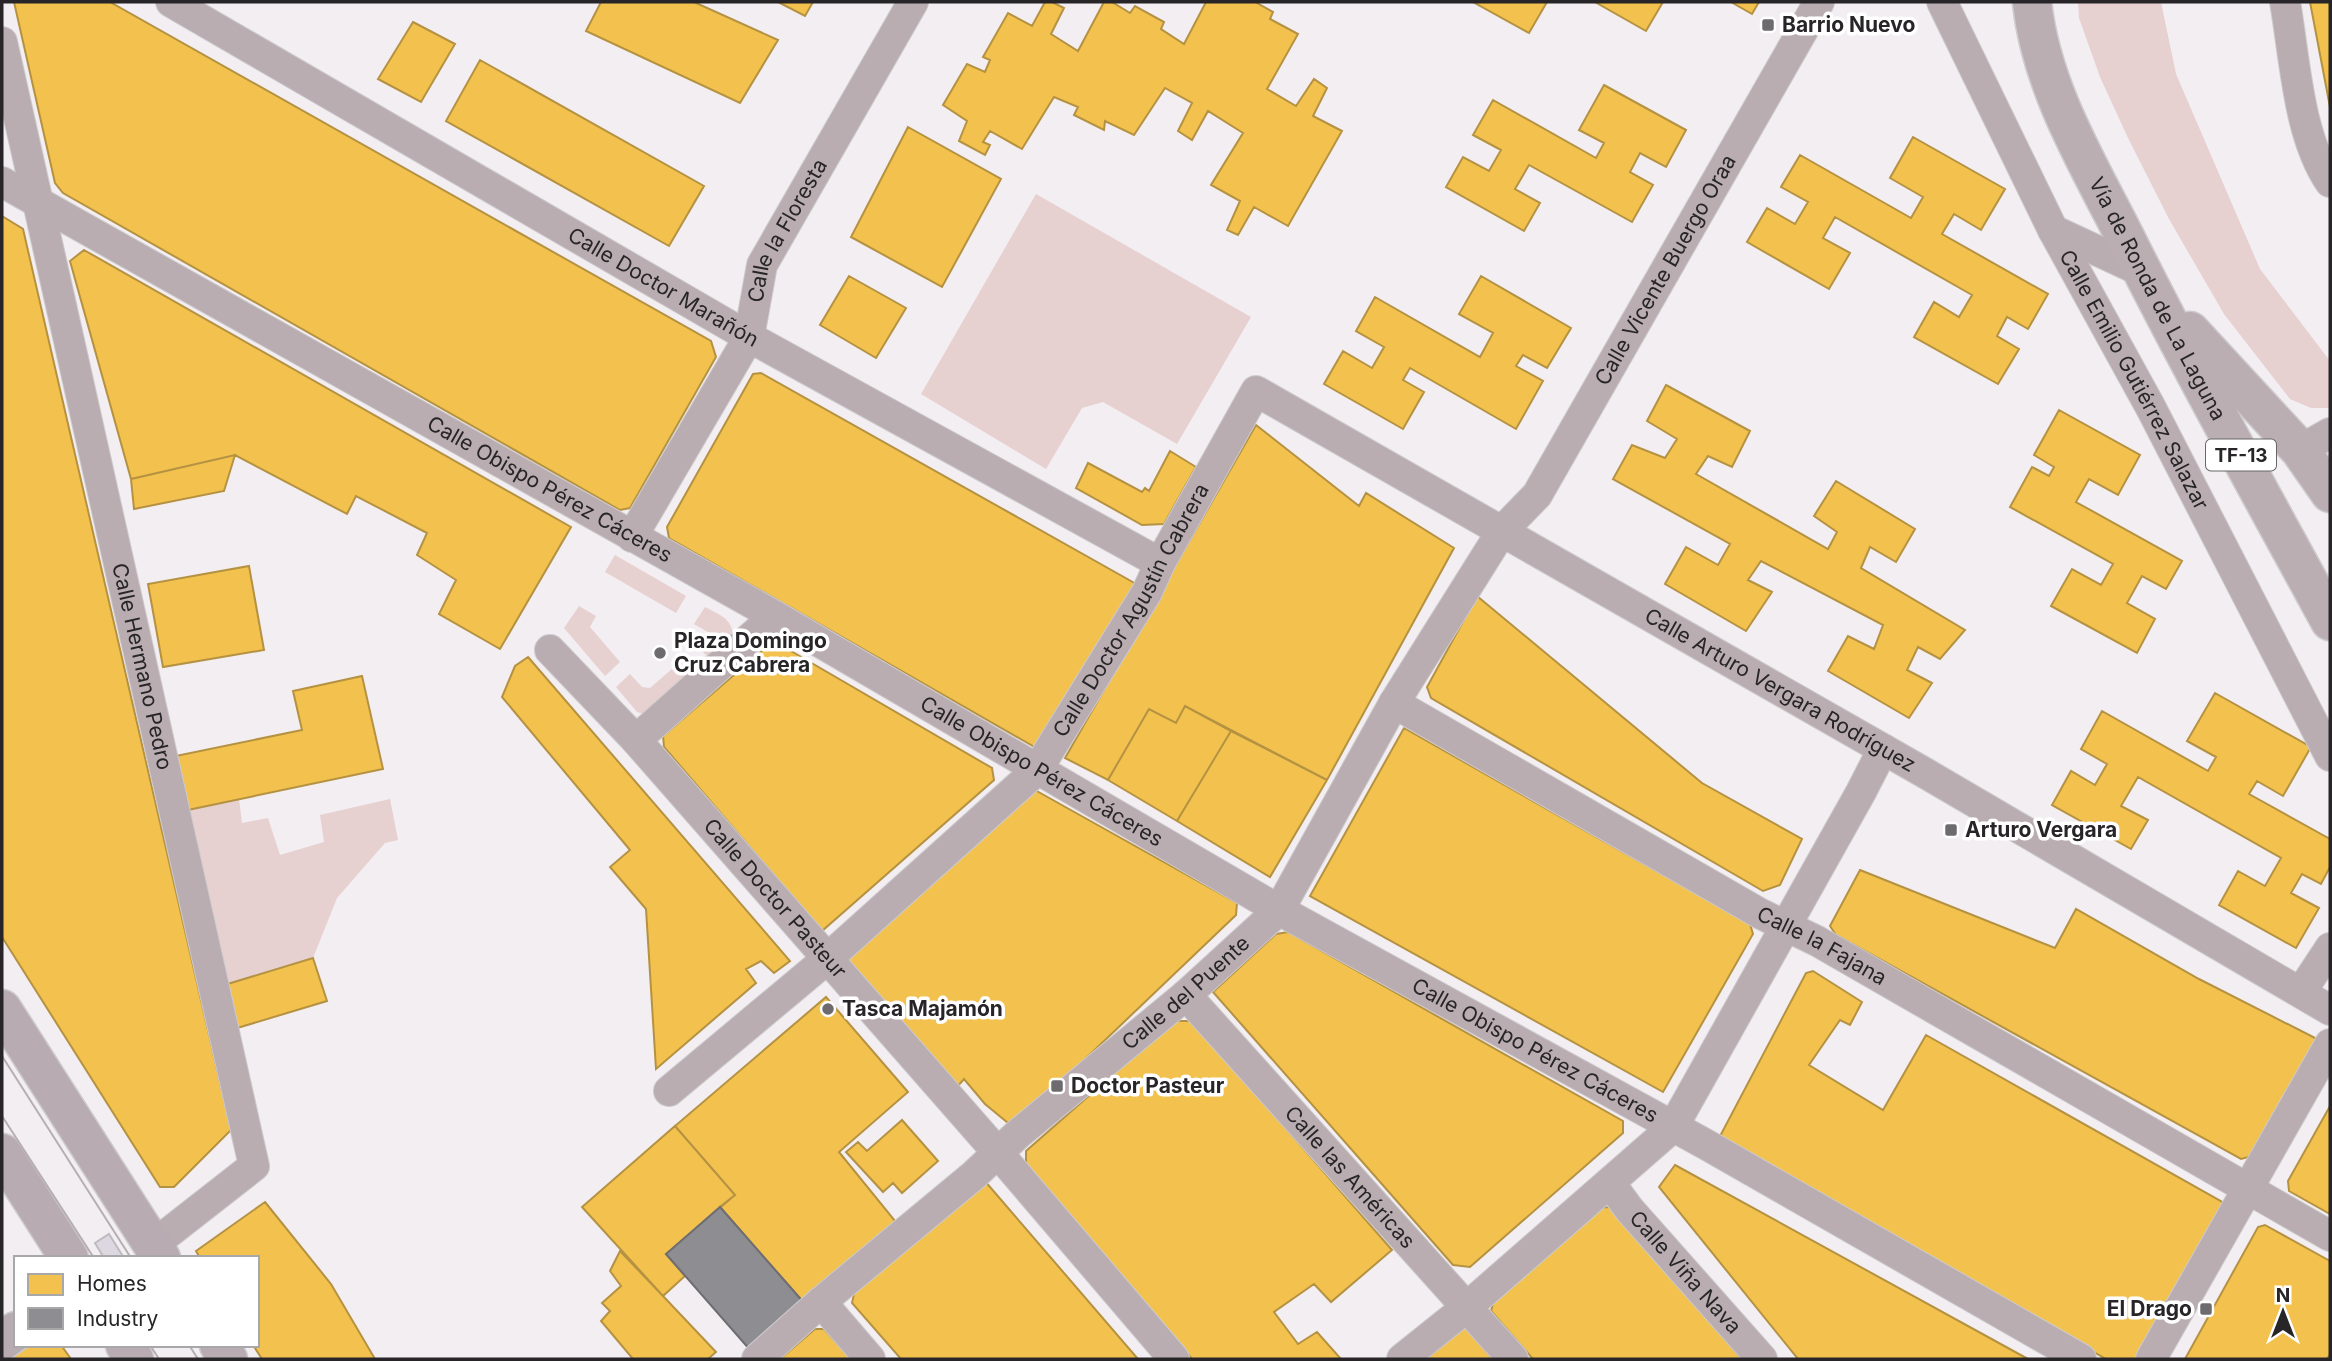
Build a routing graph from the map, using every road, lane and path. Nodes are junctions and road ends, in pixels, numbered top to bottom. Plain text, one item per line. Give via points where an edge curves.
1 (171, 2) edge
2 (913, 2) edge
3 (1819, 2) edge
4 (1941, 2) edge
5 (2032, 2) edge
6 (2285, 2) edge
7 (2, 42) edge
8 (2, 182) edge
9 (2330, 182) edge
10 (36, 201) junction
11 (2053, 229) junction
12 (2147, 280) junction
13 (750, 337) junction
14 (1256, 391) joint
15 (2315, 442) edge
16 (2330, 493) edge
17 (1502, 531) junction
18 (632, 537) junction
19 (1160, 563) junction
20 (775, 615) junction
21 (2330, 621) edge
22 (550, 650) dead end
23 (1394, 702) junction
24 (636, 740) junction
25 (1882, 749) junction
26 (2330, 756) edge
27 (1037, 770) junction
28 (1279, 910) junction
29 (1785, 924) junction
30 (2330, 948) edge
31 (827, 959) junction
32 (2301, 992) junction
33 (1186, 995) junction
34 (2, 1009) edge
35 (2330, 1010) edge
36 (2330, 1044) edge
37 (670, 1091) dead end
38 (1673, 1127) junction
39 (2, 1153) edge
40 (998, 1153) junction
41 (1610, 1182) junction
42 (2247, 1189) junction
43 (2330, 1236) edge
44 (157, 1251) edge
45 (68, 1256) edge
46 (821, 1302) junction
47 (1467, 1307) junction
48 (757, 1359) edge
49 (870, 1359) edge
50 (1174, 1359) edge
51 (1402, 1359) edge
52 (1513, 1359) edge
53 (1762, 1359) edge
54 (2081, 1359) edge
55 (2151, 1359) edge

1 - 13 street, Calle Doctor Marañón
2 - 13 street, Calle la Floresta via 762,265
3 - 17 street, Calle Vicente Buergo Oraa via 1537,495
4 - 11 street, Calle Emilio Gutiérrez Salazar
5 - 12 main road, Vía de Ronda de La Laguna / TF-13 via 2061,111
6 - 9 street via 2308,140
7 - 10 street, Calle Hermano Pedro
8 - 10 street, Calle Obispo Pérez Cáceres
10 - 18 street, Calle Obispo Pérez Cáceres
10 - 44 street, Calle Hermano Pedro via 254,1166
11 - 12 street
11 - 26 street, Calle Emilio Gutiérrez Salazar
12 - 15 main road
12 - 21 main road, Vía de Ronda de La Laguna / TF-13
13 - 18 street, Calle la Floresta
13 - 19 street, Calle Doctor Marañón
14 - 17 street, Calle Arturo Vergara Rodríguez
14 - 19 street, Calle Doctor Agustín Cabrera
15 - 16 main road
17 - 23 street, Calle del Puente
17 - 25 street, Calle Arturo Vergara Rodríguez
18 - 20 street, Calle Obispo Pérez Cáceres
19 - 27 street, Calle Doctor Agustín Cabrera via 1147,592
20 - 24 street
20 - 27 street, Calle Obispo Pérez Cáceres
22 - 24 street, Calle Doctor Pasteur
23 - 28 street, Calle del Puente
23 - 29 street, Calle la Fajana
24 - 31 street, Calle Doctor Pasteur
25 - 29 street
25 - 32 street, Calle Arturo Vergara Rodríguez
27 - 28 street, Calle Obispo Pérez Cáceres
27 - 31 street, Calle Doctor Agustín Cabrera
28 - 33 street, Calle del Puente
28 - 38 street, Calle Obispo Pérez Cáceres
29 - 38 street
29 - 42 street, Calle la Fajana
30 - 32 street
31 - 37 street, Calle Doctor Agustín Cabrera
31 - 40 street, Calle Doctor Pasteur
32 - 35 street, Calle Arturo Vergara Rodríguez
33 - 40 street, Calle del Puente
33 - 47 street, Calle las Américas
34 - 44 main road
36 - 42 street
38 - 41 street
38 - 54 street, Calle Obispo Pérez Cáceres
39 - 45 main road
40 - 46 street, Calle del Puente
40 - 50 street, Calle Doctor Pasteur
41 - 47 street
41 - 53 street, Calle Viña Nava
42 - 43 street, Calle la Fajana
42 - 55 street
46 - 48 street, Calle del Puente
46 - 49 street
47 - 51 street
47 - 52 street, Calle las Américas

